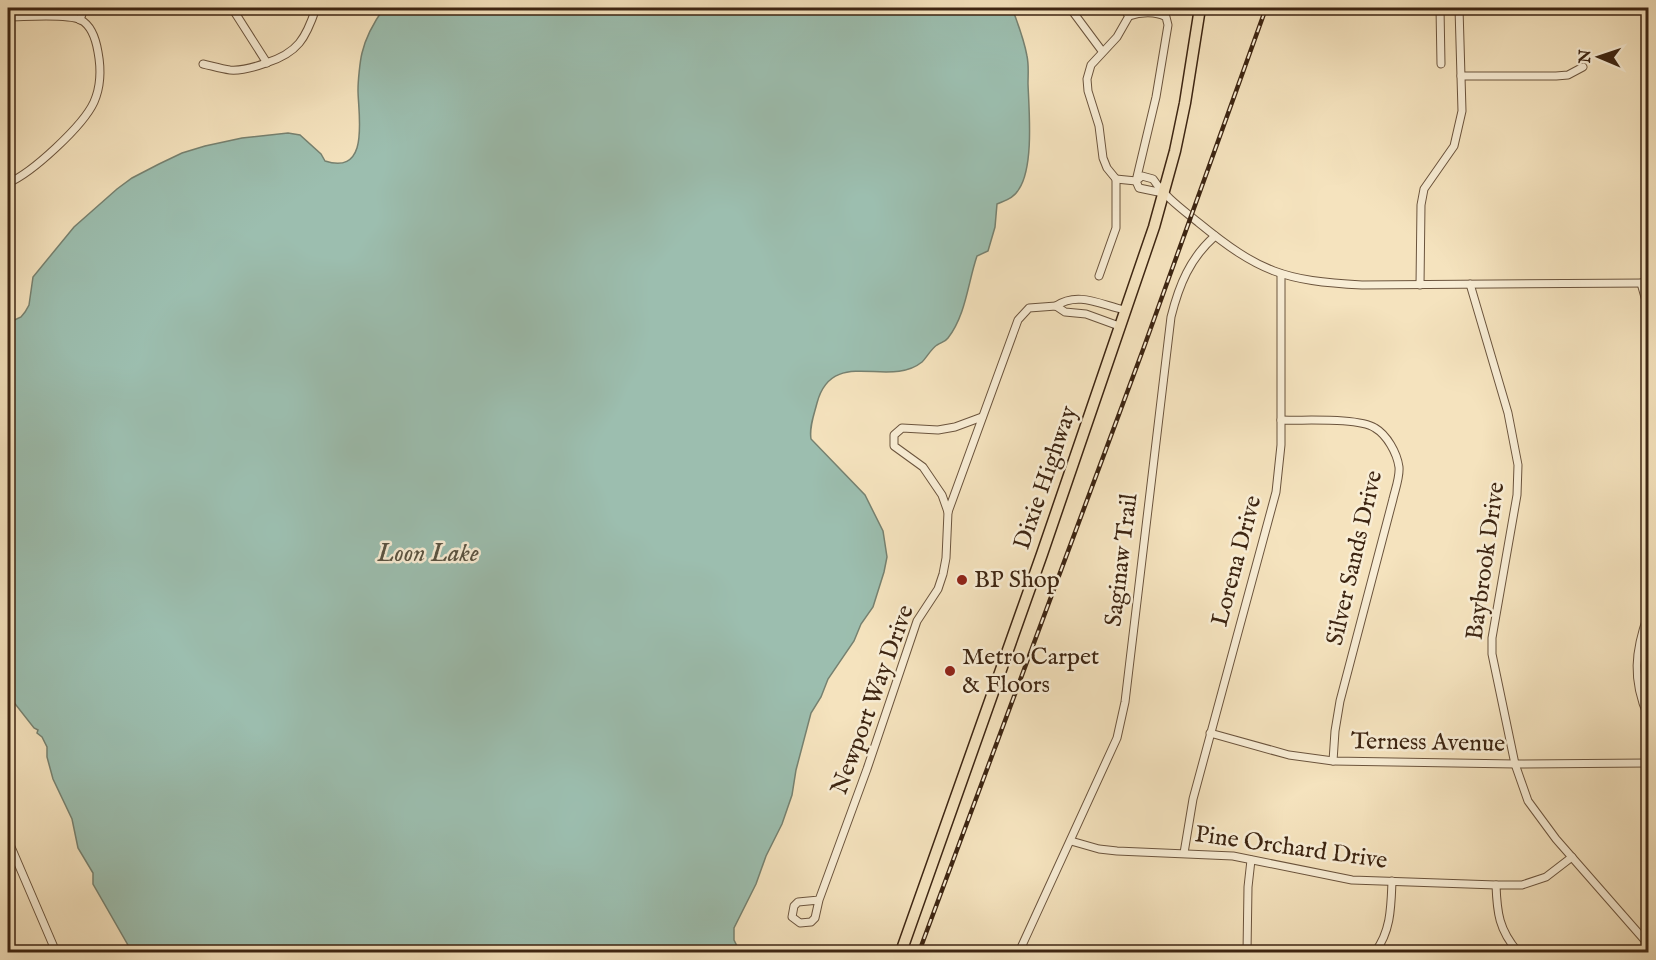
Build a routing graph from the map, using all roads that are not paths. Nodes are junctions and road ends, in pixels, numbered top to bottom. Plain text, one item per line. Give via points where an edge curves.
1 (84, 8) edge
2 (232, 8) edge
3 (316, 8) edge
4 (1070, 8) edge
5 (1123, 8) edge
6 (1200, 8) edge
7 (1440, 8) edge
8 (1459, 8) edge
9 (1130, 15) junction
10 (8, 16) edge
11 (80, 20) junction
12 (1102, 51) junction
13 (267, 63) junction
14 (203, 64) dead end
15 (1441, 64) dead end
16 (1583, 67) dead end
17 (1461, 76) junction
18 (1116, 178) junction
19 (1136, 181) junction
20 (8, 183) edge
21 (1163, 193) junction
22 (1215, 236) junction
23 (1281, 274) junction
24 (1099, 276) dead end
25 (1645, 283) edge
26 (1470, 284) junction
27 (1420, 285) junction
28 (1056, 306) junction
29 (1648, 308) edge
30 (1125, 310) junction
31 (1119, 326) junction
32 (982, 417) junction
33 (1281, 420) junction
34 (948, 512) junction
35 (1648, 615) edge
36 (1648, 716) edge
37 (1210, 733) junction
38 (1333, 761) junction
39 (1648, 763) edge
40 (1515, 764) junction
41 (8, 840) edge
42 (1071, 841) junction
43 (1184, 853) junction
44 (1572, 857) junction
45 (1251, 860) junction
46 (1392, 881) junction
47 (1496, 885) junction
48 (819, 900) dead end
49 (1648, 944) edge
50 (56, 952) edge
51 (901, 952) edge
52 (1019, 952) edge
53 (1247, 952) edge
54 (1375, 952) edge
55 (1518, 952) edge

1 - 11 street
2 - 13 street
3 - 13 street via 299,44 281,59
4 - 12 street
5 - 9 street
6 - 21 main road, Dixie Highway via 1185,103
7 - 15 street
8 - 17 street
9 - 12 street via 1117,37
9 - 19 street via 1159,14 1168,21 1156,97
10 - 11 street
11 - 20 street via 89,27 97,47 100,80 94,102 44,159
12 - 18 street via 1091,65 1088,91 1099,126 1103,158
13 - 14 street via 230,70
16 - 17 street via 1556,76
17 - 27 street via 1462,111 1454,146 1424,189
18 - 19 street
18 - 24 street via 1116,228
19 - 21 street via 1140,188
19 - 21 street via 1142,176 1153,179
21 - 22 street
21 - 30 main road, Dixie Highway
22 - 23 street via 1243,257
22 - 42 street, Saginaw Trail via 1188,267 1175,300 1122,722 1113,751
23 - 27 street via 1324,283
23 - 33 street, Lorena Drive
25 - 26 street
25 - 29 street
26 - 27 street
26 - 40 street, Baybrook Drive via 1508,413 1518,465 1517,495 1492,638
28 - 30 street, Newport Way Drive via 1079,298
28 - 31 street, Newport Way Drive
28 - 32 street, Newport Way Drive via 1029,308 1018,320
30 - 31 main road, Dixie Highway
31 - 51 main road, Dixie Highway
32 - 34 street, Newport Way Drive
32 - 34 street, Newport Way Drive via 939,430 902,428 894,435 894,446 923,467 942,495
33 - 37 street, Lorena Drive via 1276,492
33 - 38 street, Silver Sands Drive via 1359,422 1374,427 1395,454 1399,469 1340,702
34 - 48 street, Newport Way Drive via 943,574 917,621
35 - 36 street via 1636,666 1640,697
37 - 38 street, Terness Avenue via 1289,755
37 - 43 street, Lorena Drive
38 - 40 street, Terness Avenue
39 - 40 street, Terness Avenue
40 - 44 street, Baybrook Drive via 1528,801
41 - 50 street
42 - 43 street, Pine Orchard Drive via 1099,849
42 - 52 street, Saginaw Trail
43 - 45 street, Pine Orchard Drive
44 - 47 street, Pine Orchard Drive via 1546,878 1522,885
44 - 49 street, Baybrook Drive
45 - 46 street, Pine Orchard Drive via 1352,880
45 - 53 street
46 - 47 street, Pine Orchard Drive
46 - 54 street via 1389,926
47 - 55 street via 1497,913

